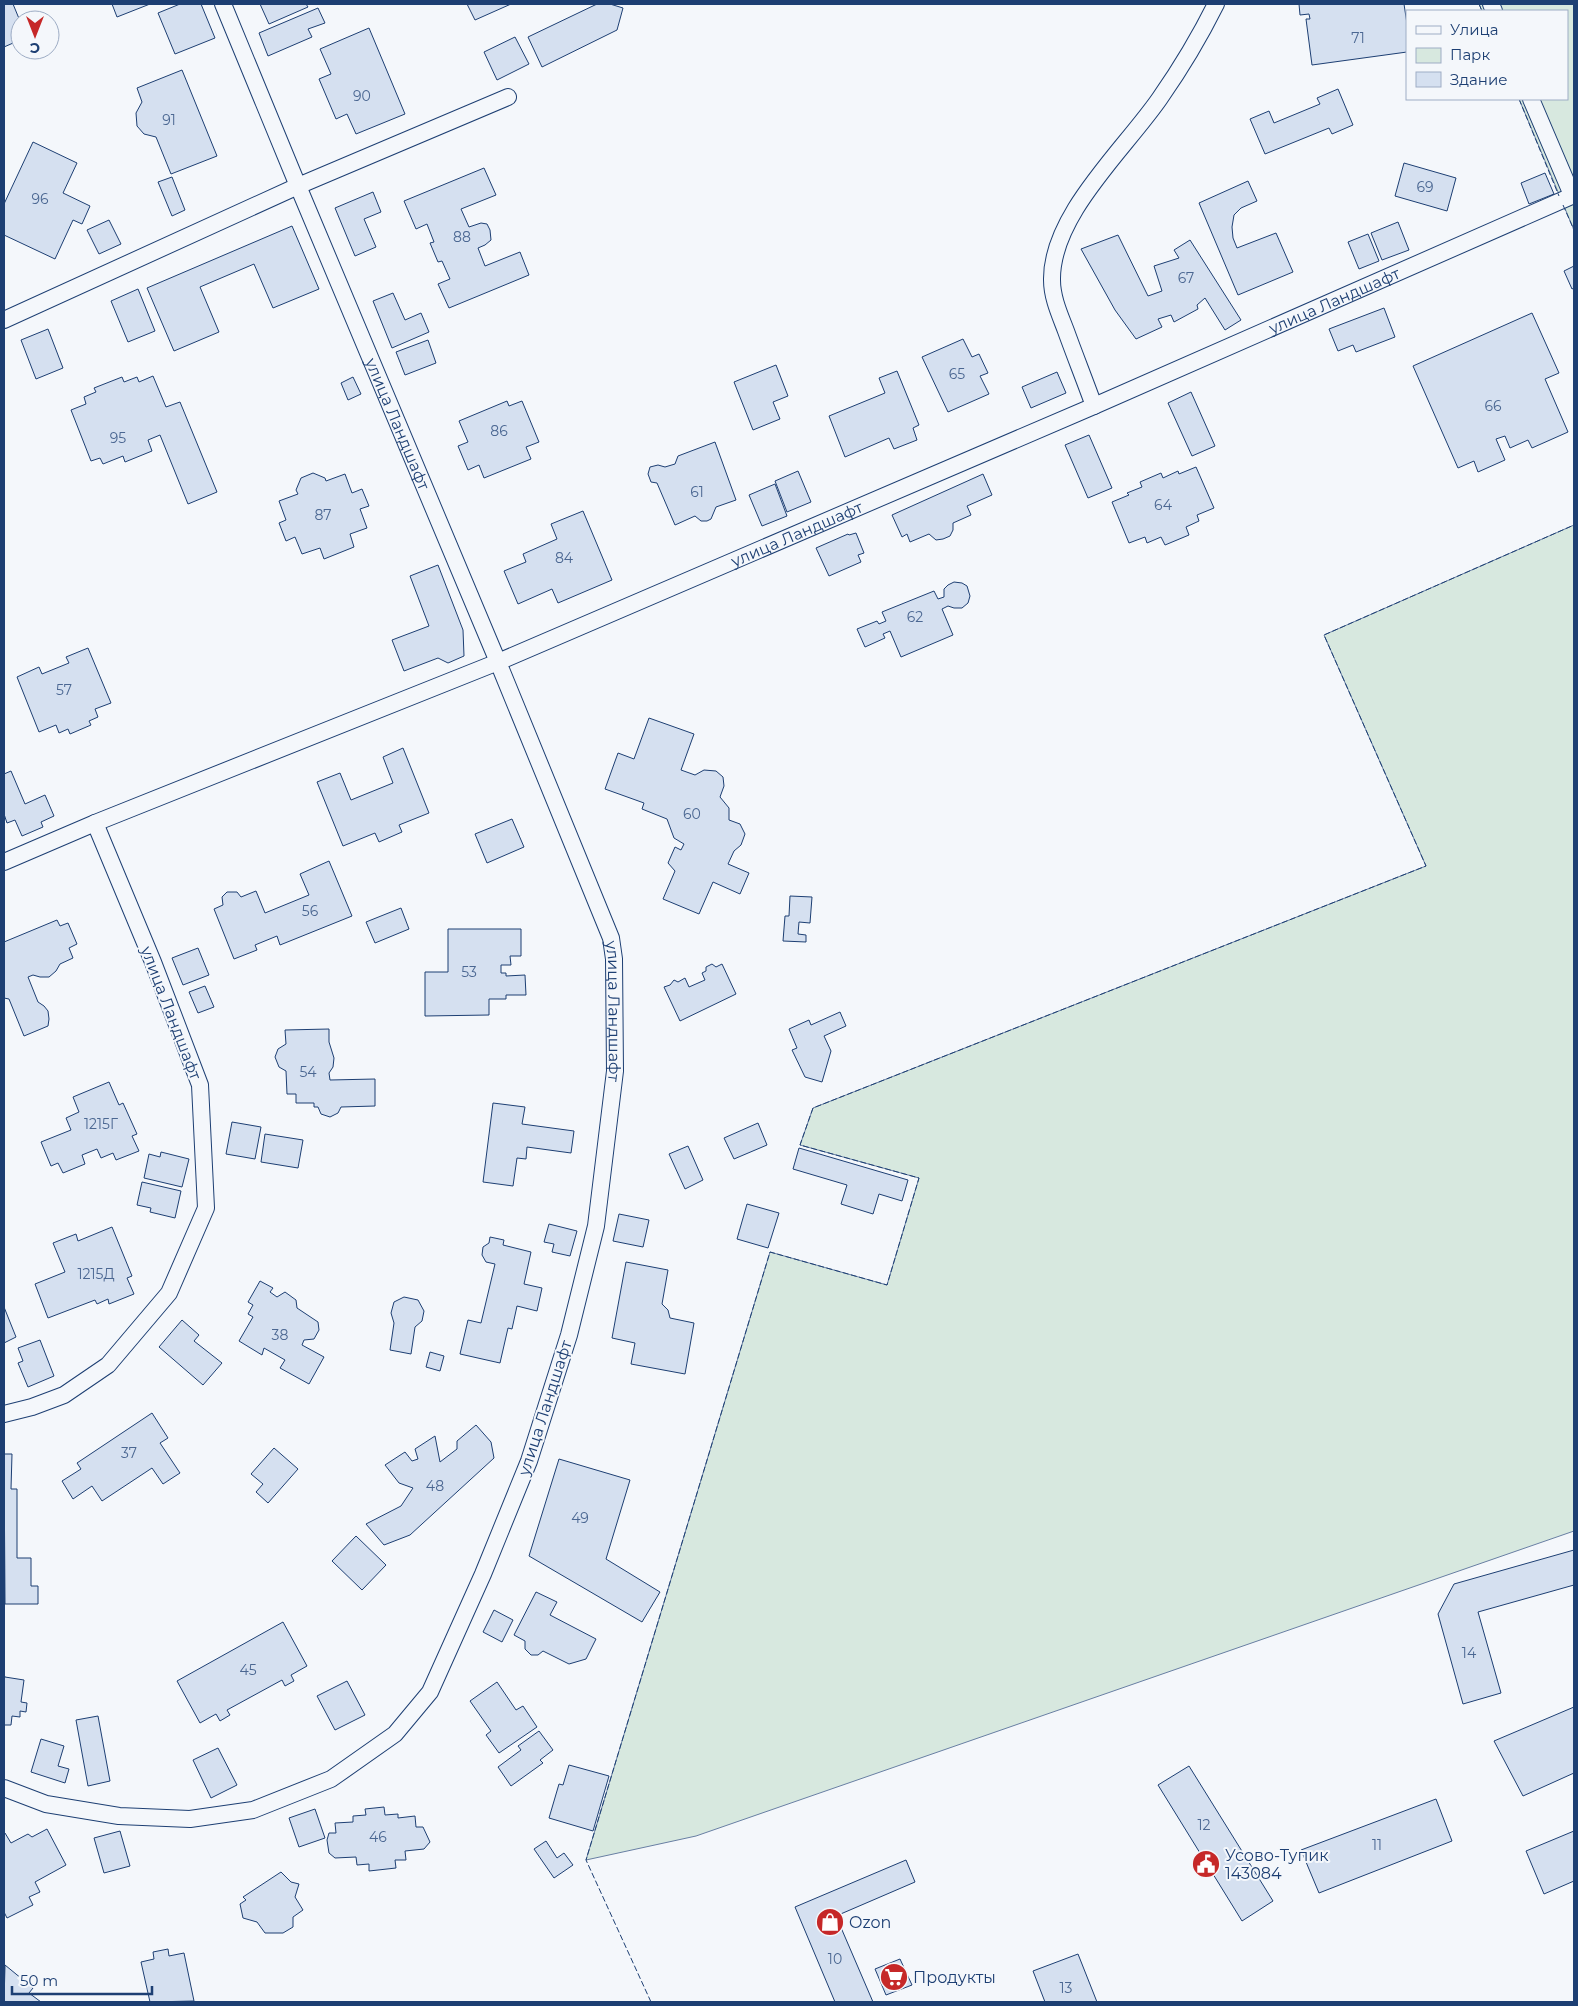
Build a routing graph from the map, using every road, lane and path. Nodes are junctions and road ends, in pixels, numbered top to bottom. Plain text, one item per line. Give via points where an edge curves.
1 (223, 4) edge
2 (1216, 4) edge
3 (508, 97) dead end
4 (1531, 100) edge
5 (298, 186) junction
6 (1573, 195) edge
7 (4, 320) edge
8 (1094, 406) junction
9 (498, 662) junction
10 (95, 823) junction
11 (4, 862) edge
12 (4, 1414) edge
13 (4, 1788) edge

1 - 5 street, улица Ландшафт
2 - 8 street via 1160,99 1087,191 1062,235 1052,264 1055,302
3 - 5 street
4 - 6 street
5 - 7 street
5 - 9 street, улица Ландшафт
6 - 8 street, улица Ландшафт
8 - 9 street, улица Ландшафт
9 - 10 street, улица Ландшафт
9 - 13 street, улица Ландшафт via 611,938 614,959 614,1071 596,1226 569,1335 528,1461 483,1574 430,1692 395,1734 331,1779 253,1810 190,1818 119,1816 46,1804
10 - 11 street, улица Ландшафт
10 - 12 street, улица Ландшафт via 200,1085 206,1208 169,1293 108,1365 64,1395

